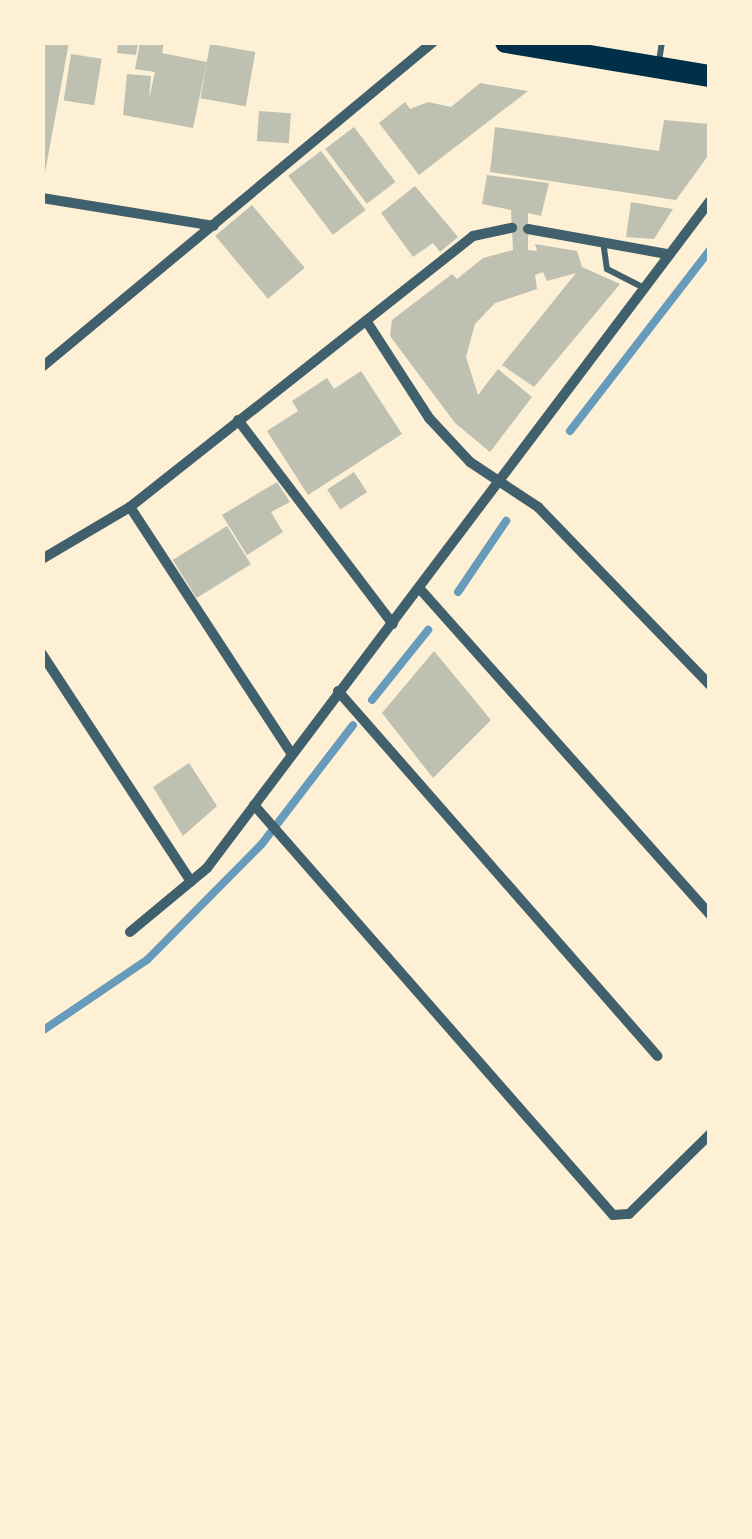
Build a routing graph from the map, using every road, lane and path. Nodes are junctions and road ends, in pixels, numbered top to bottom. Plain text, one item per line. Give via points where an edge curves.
1 (433, 42) edge
2 (506, 42) edge
3 (662, 42) edge
4 (658, 67) junction
5 (710, 76) edge
6 (42, 198) edge
7 (710, 201) edge
8 (214, 226) junction
9 (512, 228) dead end
10 (528, 229) dead end
11 (603, 240) junction
12 (667, 254) junction
13 (642, 287) junction
14 (367, 322) junction
15 (42, 367) edge
16 (238, 420) junction
17 (502, 482) junction
18 (130, 507) junction
19 (42, 558) edge
20 (420, 589) junction
21 (393, 624) junction
22 (42, 654) edge
23 (710, 686) edge
24 (338, 691) junction
25 (292, 753) junction
26 (254, 805) junction
27 (191, 882) junction
28 (710, 915) edge
29 (130, 932) dead end
30 (658, 1056) dead end
31 (710, 1134) edge
32 (698, 1144) junction
33 (710, 1155) edge

1 - 8 street
2 - 4 highway
3 - 4 lane
4 - 5 highway
6 - 8 street
7 - 12 street
8 - 15 street
9 - 14 street via 472,236
10 - 11 street
11 - 12 street
11 - 13 lane via 607,268
12 - 13 street
13 - 17 street
14 - 16 street
14 - 17 street via 428,418 470,462
16 - 18 street
16 - 21 street
17 - 20 street
17 - 23 street via 538,507
18 - 19 street
18 - 25 street
20 - 21 street
20 - 28 street
21 - 24 street
22 - 27 street
24 - 25 street
24 - 30 street
25 - 26 street
26 - 27 street
26 - 32 street via 613,1215 629,1214
27 - 29 street
31 - 32 street
32 - 33 street

